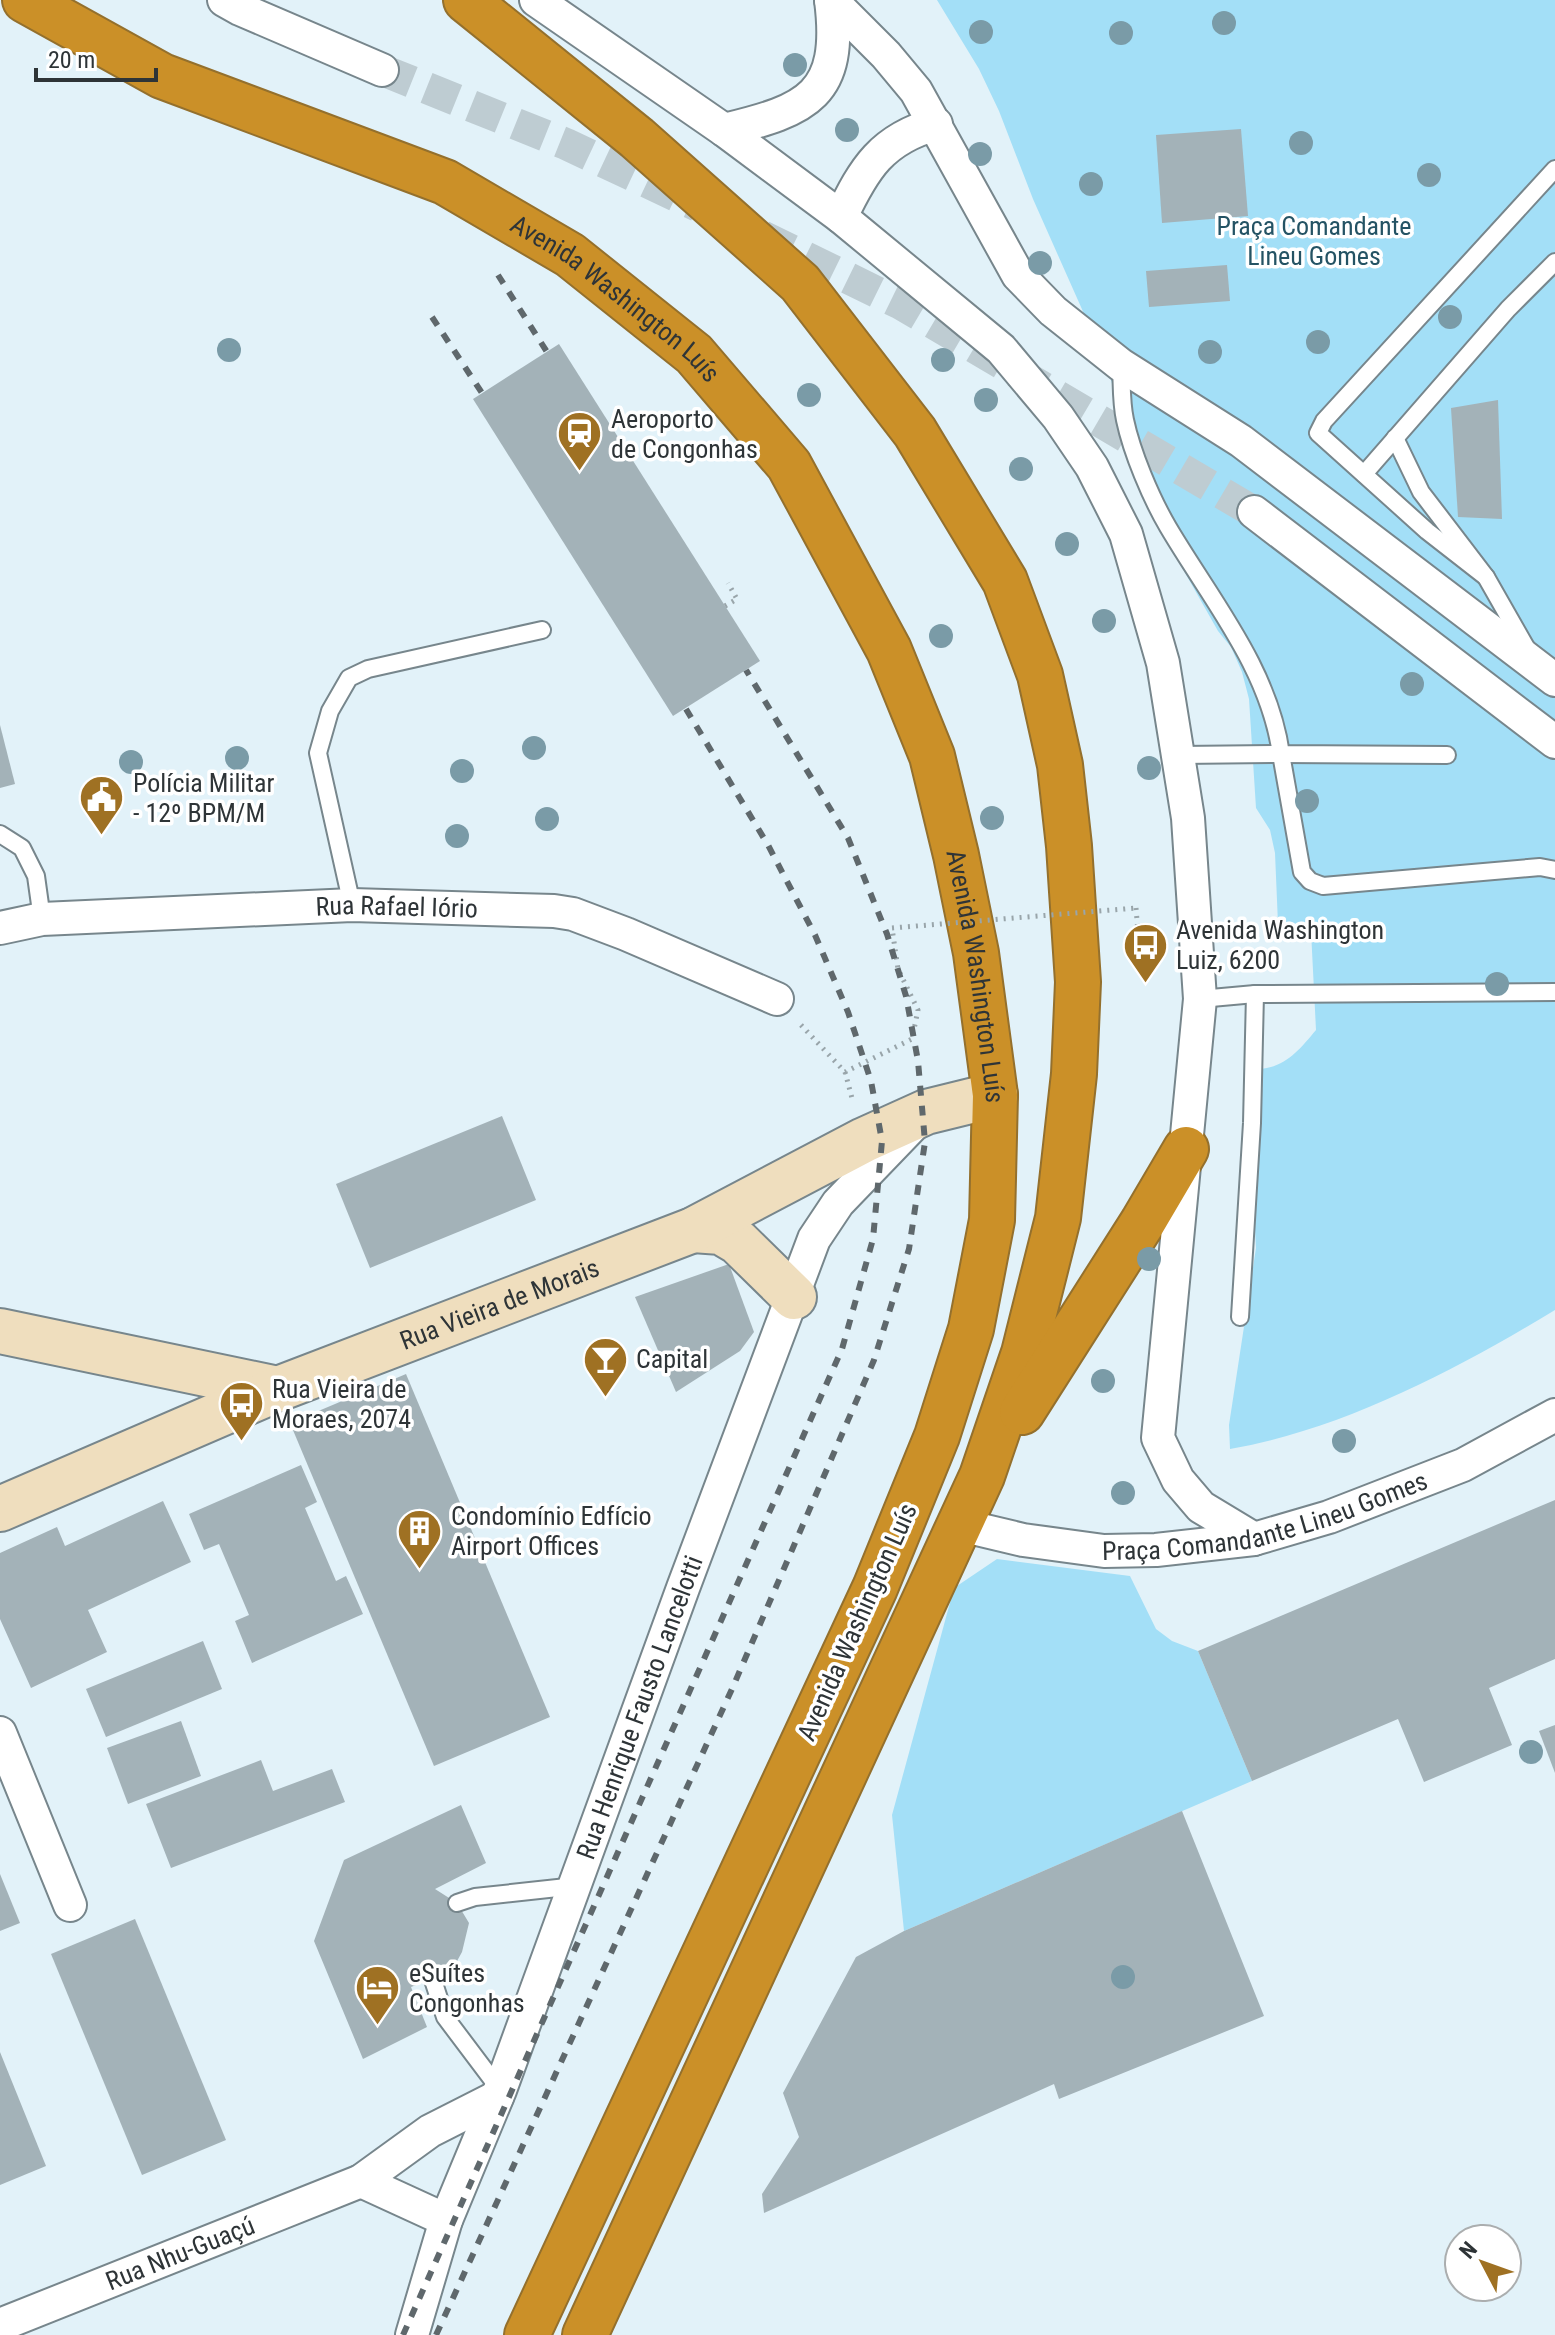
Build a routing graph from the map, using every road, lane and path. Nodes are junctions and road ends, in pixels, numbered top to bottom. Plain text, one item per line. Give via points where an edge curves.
1 (25, 0) edge
2 (224, 0) edge
3 (466, 0) edge
4 (536, 0) edge
5 (831, 0) edge
6 (382, 70) tunnel mouth
7 (936, 124) junction
8 (724, 130) junction
9 (1555, 169) edge
10 (841, 217) junction
11 (1555, 262) edge
12 (1121, 365) junction
13 (1395, 438) junction
14 (1364, 474) junction
15 (1254, 512) tunnel mouth
16 (1486, 577) junction
17 (728, 583) dead end
18 (725, 606) dead end
19 (542, 630) dead end
20 (1545, 673) edge
21 (1555, 742) edge
22 (1281, 754) junction
23 (1180, 755) junction
24 (1447, 755) dead end
25 (0, 834) edge
26 (1555, 870) edge
27 (352, 905) junction
28 (42, 919) junction
29 (0, 928) edge
30 (1140, 957) dead end
31 (1555, 992) edge
32 (1255, 994) junction
33 (777, 999) joint
34 (1200, 999) junction
35 (995, 1095) junction
36 (926, 1112) junction
37 (1186, 1149) junction
38 (693, 1230) junction
39 (794, 1297) junction
40 (1240, 1317) dead end
41 (0, 1331) edge
42 (156, 1363) junction
43 (278, 1389) junction
44 (1555, 1415) edge
45 (150, 1445) junction
46 (982, 1476) junction
47 (0, 1509) edge
48 (960, 1525) junction
49 (1254, 1539) junction
50 (0, 1733) edge
51 (576, 1886) junction
52 (457, 1903) dead end
53 (70, 1905) dead end
54 (433, 1980) dead end
55 (499, 2093) junction
56 (361, 2181) junction
57 (446, 2220) junction
58 (0, 2325) edge
59 (412, 2335) edge
60 (527, 2335) edge
61 (585, 2335) edge

1 - 35 highway, Avenida Washington Luís via 162,76 445,182 570,255 694,354 789,465 889,650 932,756 976,953
2 - 6 street
3 - 46 highway, Avenida Washington Luís via 637,138 800,283 923,445 1005,581 1040,675 1060,765 1069,846 1078,982 1074,1074 1058,1218 1024,1353
4 - 8 street
5 - 7 street via 886,55
5 - 8 street via 836,36 822,85 795,108
7 - 10 street via 889,145 852,193
7 - 12 street via 1018,275 1053,311
8 - 10 street
9 - 14 lane via 1319,427 1321,438
10 - 23 street via 1001,349 1092,467 1126,534 1163,663
11 - 13 lane
12 - 20 street via 1241,441
12 - 22 lane via 1124,419 1139,463 1167,525 1249,657 1278,730
13 - 14 lane
13 - 16 lane via 1421,492
14 - 16 lane
15 - 21 street
16 - 20 lane
17 - 18 path via 737,599
19 - 27 lane via 368,669 349,678 330,711 318,753
22 - 23 lane
22 - 24 lane
22 - 26 lane via 1302,872 1310,881 1323,886 1540,867
23 - 34 street
25 - 28 lane via 22,848 36,876
27 - 28 street, Rua Rafael Iório
27 - 33 street, Rua Rafael Iório via 573,914
28 - 29 street, Rua Rafael Iório
30 - 33 path, bridge via 1136,908 892,928 898,969 918,1010 912,1039 845,1072
31 - 32 lane
32 - 34 lane
32 - 40 lane
34 - 37 street
35 - 36 street, Rua Vieira de Morais
35 - 60 highway, Avenida Washington Luís via 992,1220 971,1329 937,1436 875,1588
36 - 38 street, Rua Vieira de Morais
36 - 39 street, Rua Henrique Fausto Lancelotti via 838,1203 814,1239
37 - 46 highway
37 - 49 street via 1158,1438 1178,1480 1201,1507
38 - 39 street via 721,1232 738,1242
38 - 43 street, Rua Vieira de Morais
39 - 51 street, Rua Henrique Fausto Lancelotti
41 - 42 street
42 - 43 street
42 - 45 street via 170,1388 163,1423
43 - 45 street, Rua Vieira de Morais
44 - 49 street, Praça Comandante Lineu Gomes via 1463,1465 1329,1517
45 - 47 street, Rua Vieira de Morais
46 - 48 highway, Avenida Washington Luís
48 - 49 street, Praça Comandante Lineu Gomes via 1104,1551
48 - 61 highway, Avenida Washington Luís
50 - 53 street
51 - 52 lane
51 - 55 street, Rua Henrique Fausto Lancelotti
54 - 55 lane via 445,2017
55 - 56 street, Rua Nhu-Guaçú via 430,2131
55 - 57 street, Rua Henrique Fausto Lancelotti
56 - 57 street
56 - 58 street, Rua Nhu-Guaçú
57 - 59 street, Rua Henrique Fausto Lancelotti

